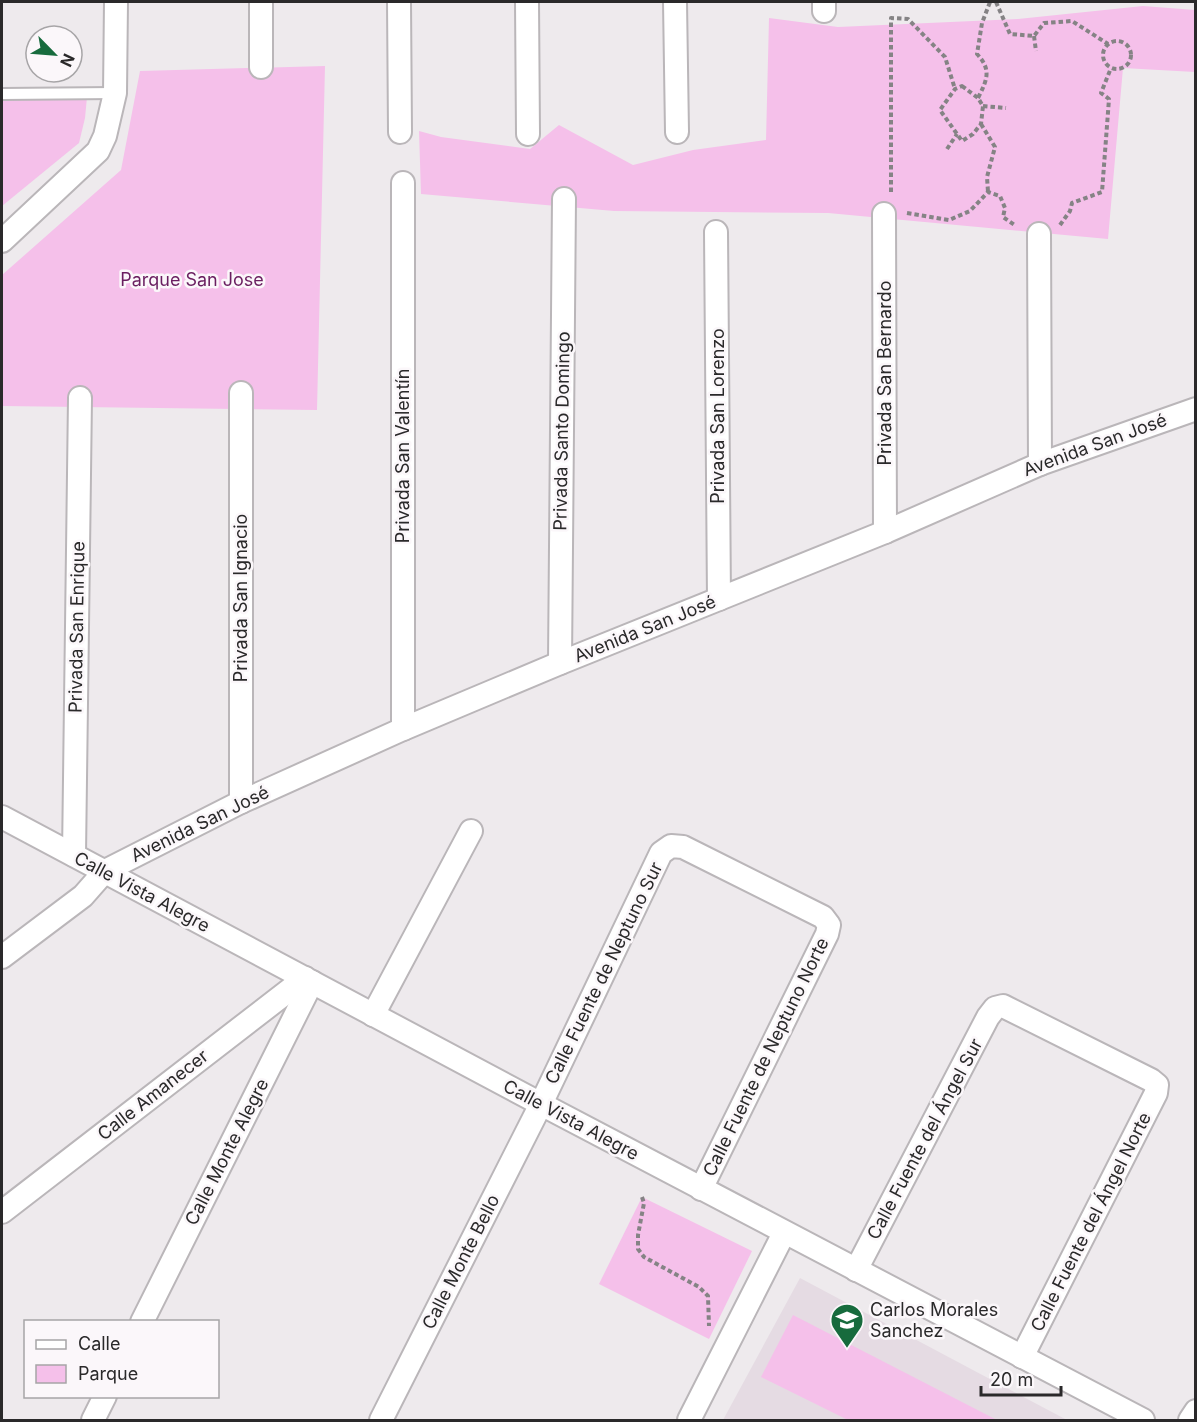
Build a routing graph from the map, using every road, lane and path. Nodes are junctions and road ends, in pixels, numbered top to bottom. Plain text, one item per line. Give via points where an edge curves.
1 (116, 2) edge
2 (261, 2) edge
3 (399, 2) edge
4 (527, 2) edge
5 (675, 2) edge
6 (990, 2) edge
7 (996, 2) edge
8 (1034, 36) junction
9 (1108, 44) junction
10 (1036, 51) dead end
11 (261, 67) dead end
12 (1111, 68) junction
13 (956, 89) junction
14 (115, 93) junction
15 (2, 94) edge
16 (978, 98) junction
17 (983, 106) junction
18 (1006, 108) dead end
19 (981, 124) junction
20 (400, 132) dead end
21 (677, 132) dead end
22 (528, 134) dead end
23 (957, 134) junction
24 (947, 149) dead end
25 (403, 183) dead end
26 (988, 192) junction
27 (564, 199) dead end
28 (892, 209) junction
29 (1039, 231) junction
30 (716, 232) dead end
31 (2, 241) edge
32 (241, 393) dead end
33 (81, 398) dead end
34 (1196, 409) edge
35 (1040, 464) junction
36 (885, 532) junction
37 (719, 599) junction
38 (560, 663) junction
39 (404, 729) junction
40 (241, 802) junction
41 (2, 817) edge
42 (471, 831) dead end
43 (671, 846) joint
44 (74, 855) junction
45 (105, 871) junction
46 (2, 957) edge
47 (308, 980) junction
48 (994, 1008) joint
49 (374, 1015) junction
50 (541, 1104) junction
51 (701, 1189) junction
52 (642, 1197) dead end
53 (2, 1212) edge
54 (784, 1233) junction
55 (856, 1270) junction
56 (143, 1320) edge
57 (709, 1327) dead end
58 (1022, 1357) junction
59 (104, 1398) edge
60 (1196, 1411) edge
61 (93, 1420) edge
62 (381, 1420) edge
63 (688, 1420) edge
64 (1143, 1420) edge
65 (1190, 1420) edge

1 - 14 street
2 - 11 street
3 - 20 street
4 - 22 street
5 - 21 street
6 - 16 path via 977,54 987,70 986,83
7 - 8 path via 1010,34
8 - 9 path via 1044,23 1072,21
8 - 10 path
9 - 12 path via 1103,57
9 - 12 path via 1122,42 1130,53 1126,65
12 - 29 path via 1101,93 1109,99 1102,192 1072,203 1070,211
13 - 16 path via 962,86
13 - 23 path via 940,110
13 - 28 path via 945,57 908,19 891,18
14 - 15 lane
14 - 31 street via 98,151
16 - 17 path
17 - 18 path
17 - 19 path
19 - 23 path via 962,141
19 - 26 path via 995,147 987,177
23 - 24 path
25 - 39 street, Privada San Valentín
26 - 28 path via 970,211 949,220
26 - 29 path via 1000,196 1005,208 1003,217
27 - 38 street, Privada Santo Domingo
28 - 36 street, Privada San Bernardo
29 - 35 street
30 - 37 street, Privada San Lorenzo
32 - 40 street, Privada San Ignacio
33 - 44 street, Privada San Enrique
34 - 35 street, Avenida San José
35 - 36 street, Avenida San José
36 - 37 street, Avenida San José
37 - 38 street, Avenida San José
38 - 39 street, Avenida San José
39 - 40 street, Avenida San José
40 - 45 street, Avenida San José
41 - 44 street, Calle Vista Alegre
42 - 49 street
43 - 50 street, Calle Fuente de Neptuno Sur via 661,853
43 - 51 street, Calle Fuente de Neptuno Norte via 683,847 823,917 829,925
44 - 45 street, Calle Vista Alegre
45 - 46 street via 83,896
45 - 47 street, Calle Vista Alegre
47 - 49 street, Calle Vista Alegre
47 - 53 street, Calle Amanecer
47 - 56 street, Calle Monte Alegre
48 - 55 street, Calle Fuente del Ángel Sur
48 - 58 street, Calle Fuente del Ángel Norte via 1003,1006 1157,1085
49 - 50 street, Calle Vista Alegre
50 - 51 street, Calle Vista Alegre
50 - 62 street, Calle Monte Bello
51 - 54 street, Calle Vista Alegre
52 - 57 path via 638,1249 644,1257 706,1293
54 - 55 street, Calle Vista Alegre
54 - 63 street
55 - 58 street, Calle Vista Alegre
58 - 64 street, Calle Vista Alegre
59 - 61 street
60 - 65 street

